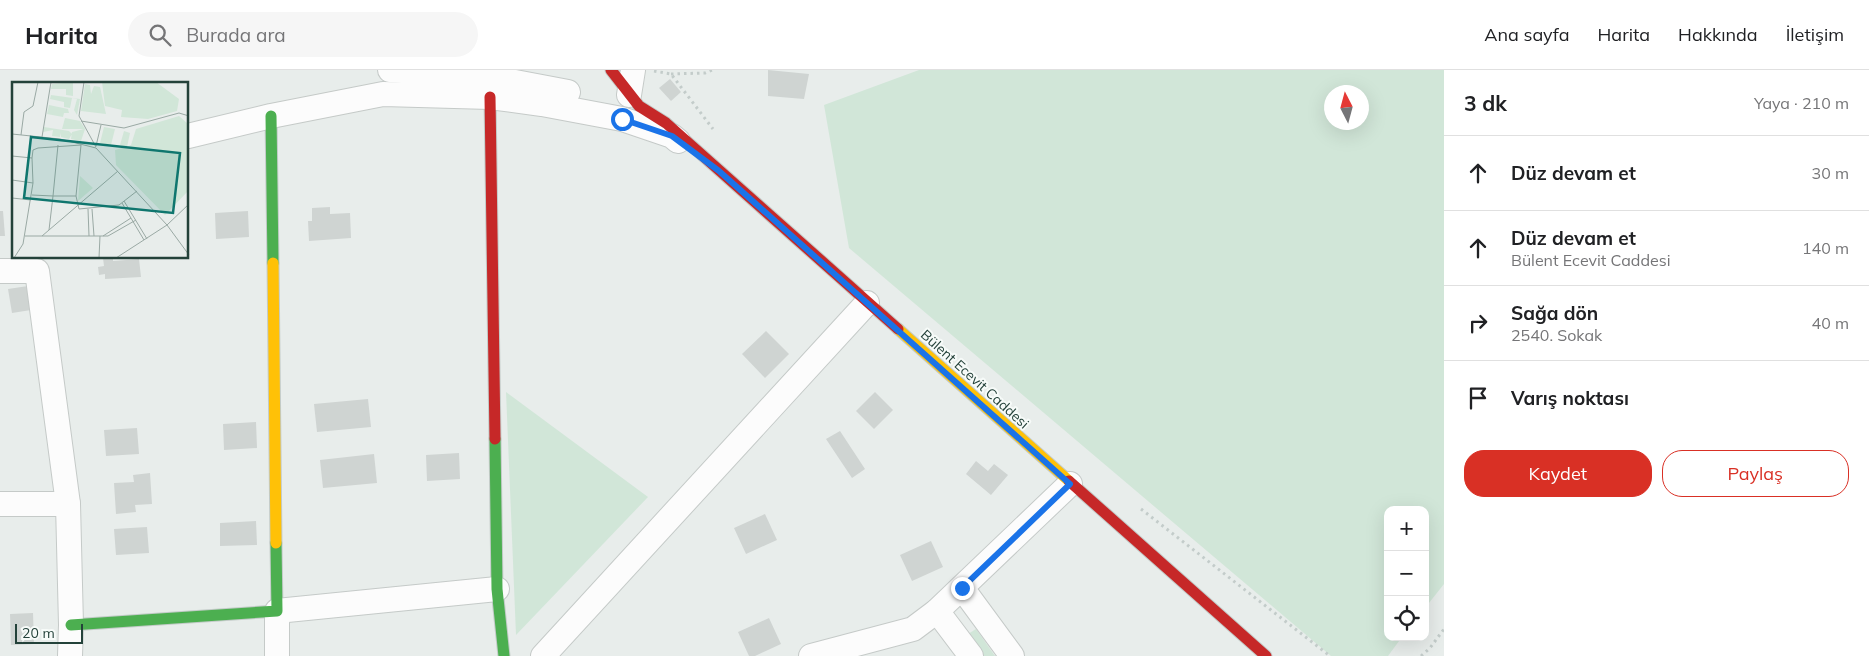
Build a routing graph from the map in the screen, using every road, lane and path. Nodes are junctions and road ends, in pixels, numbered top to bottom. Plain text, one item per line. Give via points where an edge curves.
1 (390, 70) edge
2 (611, 70) edge
3 (633, 70) edge
4 (712, 70) edge
5 (671, 74) dead end
6 (490, 97) junction
7 (634, 101) junction
8 (271, 116) junction
9 (189, 136) edge
10 (719, 171) junction
11 (37, 264) edge
12 (0, 271) edge
13 (867, 302) junction
14 (1070, 484) junction
15 (0, 504) edge
16 (68, 504) junction
17 (962, 588) junction
18 (497, 589) junction
19 (277, 611) junction
20 (937, 611) junction
21 (71, 625) junction
22 (1444, 629) edge
23 (70, 656) edge
24 (277, 656) edge
25 (504, 656) edge
26 (543, 656) edge
27 (811, 656) edge
28 (971, 656) edge
29 (1012, 656) edge
30 (1266, 656) edge
31 (1421, 656) edge

1 - 7 street via 499,79
2 - 7 street
3 - 7 street
4 - 5 path
6 - 8 street via 383,94
6 - 10 street via 622,119 672,136
6 - 18 street
7 - 10 street, Bülent Ecevit Caddesi via 666,123
8 - 9 street
8 - 19 street
10 - 13 street, Bülent Ecevit Caddesi
11 - 12 street
11 - 16 street
13 - 14 street, Bülent Ecevit Caddesi
13 - 26 street
14 - 17 street
14 - 30 street, Bülent Ecevit Caddesi
15 - 16 street
16 - 21 street
17 - 20 street
17 - 29 street
18 - 19 street
18 - 25 street
19 - 21 street
19 - 24 street
20 - 27 street via 912,630
20 - 28 street
21 - 23 street
22 - 31 path

